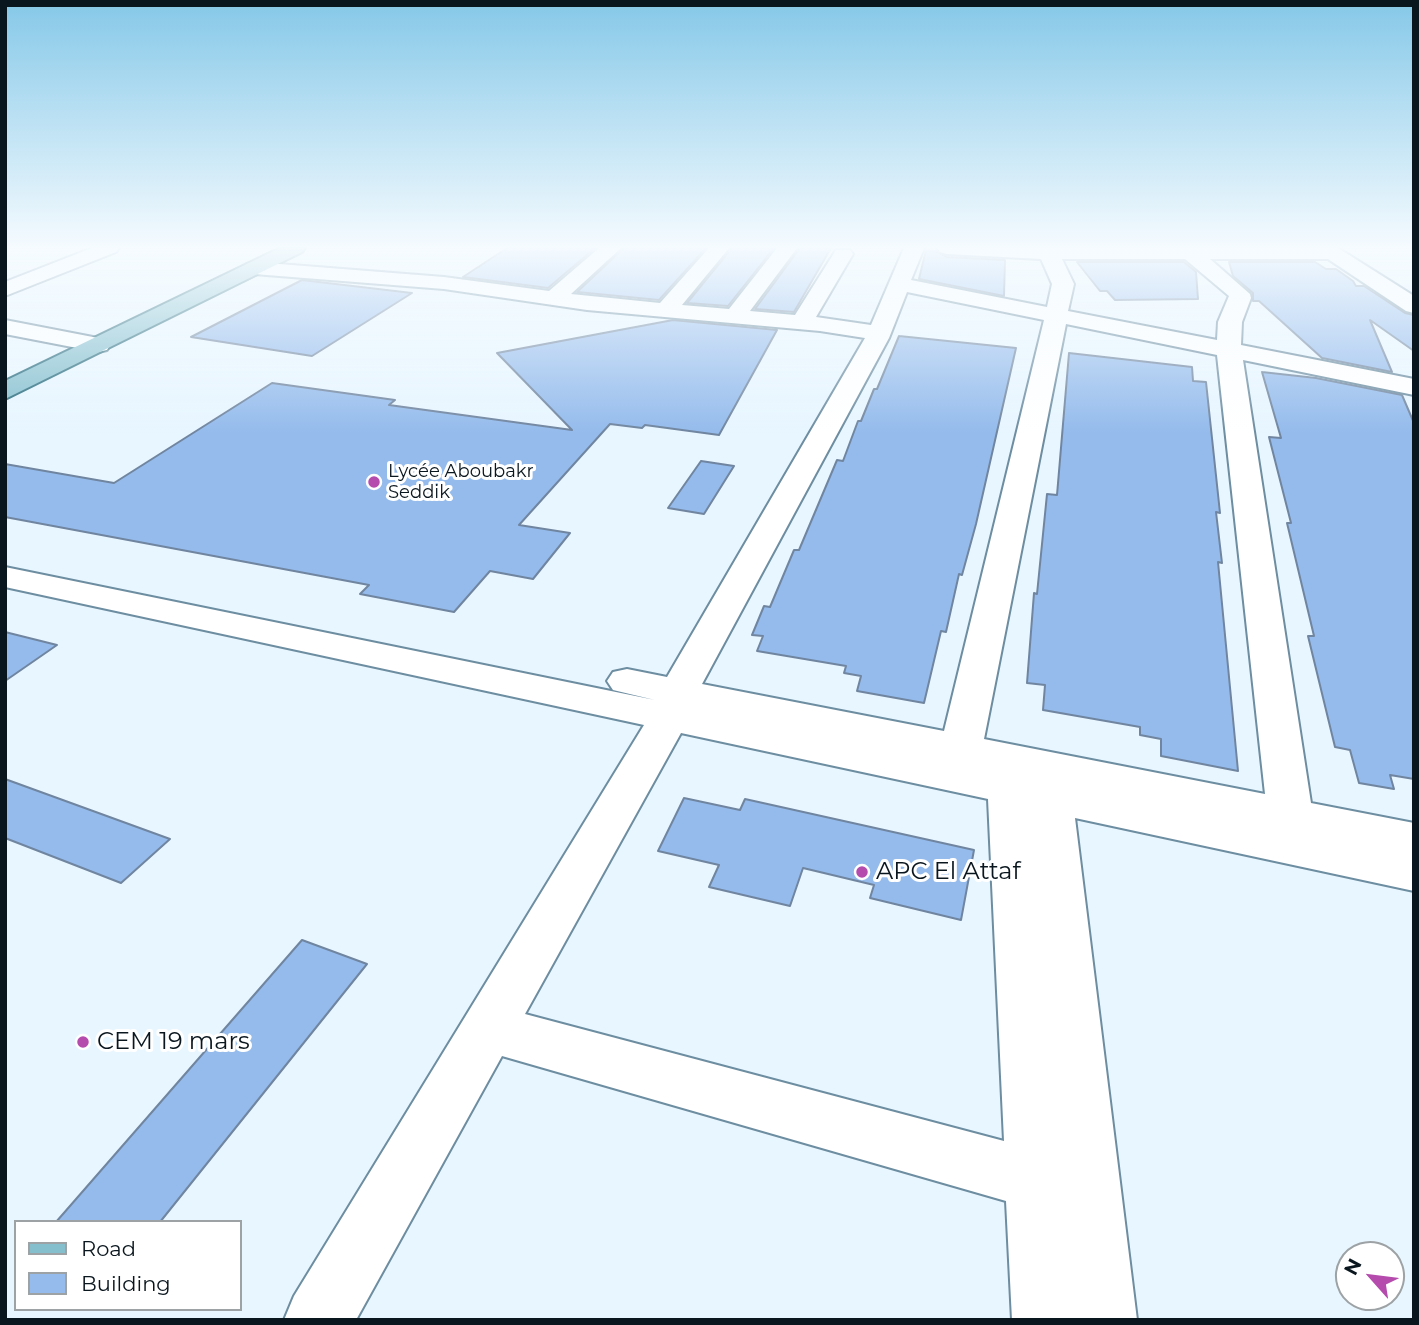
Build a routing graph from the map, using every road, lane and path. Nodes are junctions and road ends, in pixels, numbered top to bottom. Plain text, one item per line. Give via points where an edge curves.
1 (169, 310) edge
2 (666, 310) edge
3 (740, 310) edge
4 (809, 310) edge
5 (888, 310) edge
6 (1037, 310) edge
7 (1057, 310) edge
8 (1235, 310) edge
9 (735, 316) junction
10 (1055, 316) junction
11 (801, 323) junction
12 (5, 327) edge
13 (879, 333) junction
14 (98, 345) junction
15 (1229, 351) junction
16 (1414, 387) edge
17 (5, 391) edge
18 (5, 553) edge
19 (5, 578) edge
20 (673, 704) junction
21 (1015, 772) junction
22 (1290, 816) junction
23 (1414, 841) edge
24 (1414, 873) edge
25 (488, 1028) junction
26 (1037, 1180) junction
27 (318, 1320) edge
28 (1046, 1320) edge
29 (1103, 1320) edge

1 - 14 main road
2 - 9 street
3 - 9 street
4 - 11 street
5 - 13 street
6 - 10 street
7 - 10 street
8 - 15 street
9 - 11 street
10 - 15 street
10 - 21 street
11 - 13 street
12 - 14 street
13 - 20 street
14 - 17 main road
15 - 16 street
15 - 22 street
18 - 20 street
19 - 20 street
20 - 21 street
20 - 21 street
20 - 25 street
21 - 22 street
21 - 24 street
21 - 26 street
21 - 29 street
22 - 23 street
25 - 26 street
25 - 27 street
26 - 28 street

